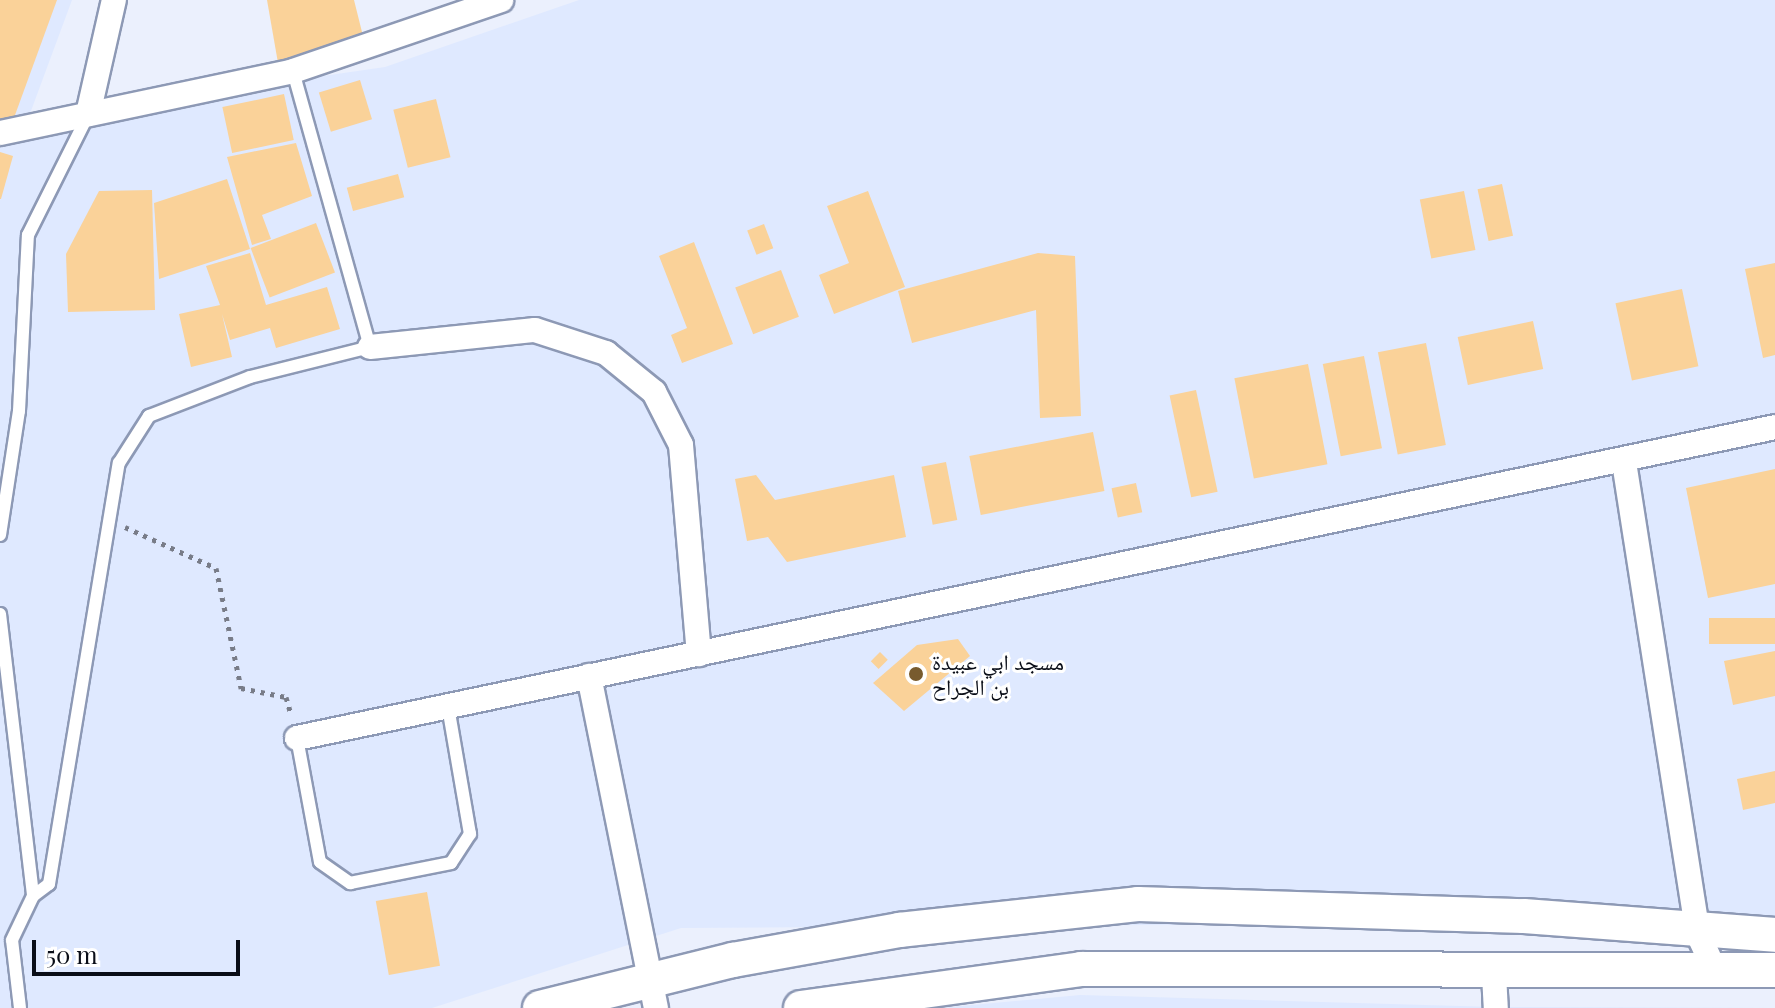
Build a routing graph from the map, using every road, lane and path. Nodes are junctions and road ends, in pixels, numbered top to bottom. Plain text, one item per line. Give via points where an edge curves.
1 (114, 0) edge
2 (501, 0) edge
3 (293, 71) junction
4 (88, 114) junction
5 (0, 133) edge
6 (370, 347) junction
7 (1775, 427) edge
8 (1624, 462) junction
9 (110, 520) junction
10 (0, 535) edge
11 (0, 614) edge
12 (699, 654) junction
13 (589, 676) junction
14 (448, 706) junction
15 (297, 738) junction
16 (33, 896) junction
17 (1698, 934) junction
18 (1775, 935) edge
19 (1715, 970) junction
20 (1775, 970) edge
21 (1494, 974) junction
22 (653, 995) edge
23 (20, 1008) edge
24 (540, 1008) edge
25 (801, 1008) edge
26 (1496, 1008) edge

1 - 4 street
2 - 3 street
3 - 4 street
3 - 6 lane
4 - 5 street
4 - 10 lane via 28,235 19,411
6 - 9 lane via 250,377 149,416 119,463
6 - 12 street via 535,330 606,353 654,392 681,445
7 - 8 street
8 - 12 street
8 - 17 street
9 - 15 path via 216,568 241,688 286,697
9 - 16 lane via 49,884
11 - 16 lane
12 - 13 street
13 - 14 street
13 - 22 street
14 - 15 street
14 - 15 lane via 470,834 451,863 350,883 320,862
16 - 23 lane via 12,940
17 - 18 main road
17 - 19 street
17 - 22 main road via 1524,916 1138,904 899,930
19 - 20 main road
19 - 21 main road
21 - 25 main road via 1081,969
21 - 26 street
22 - 24 main road

